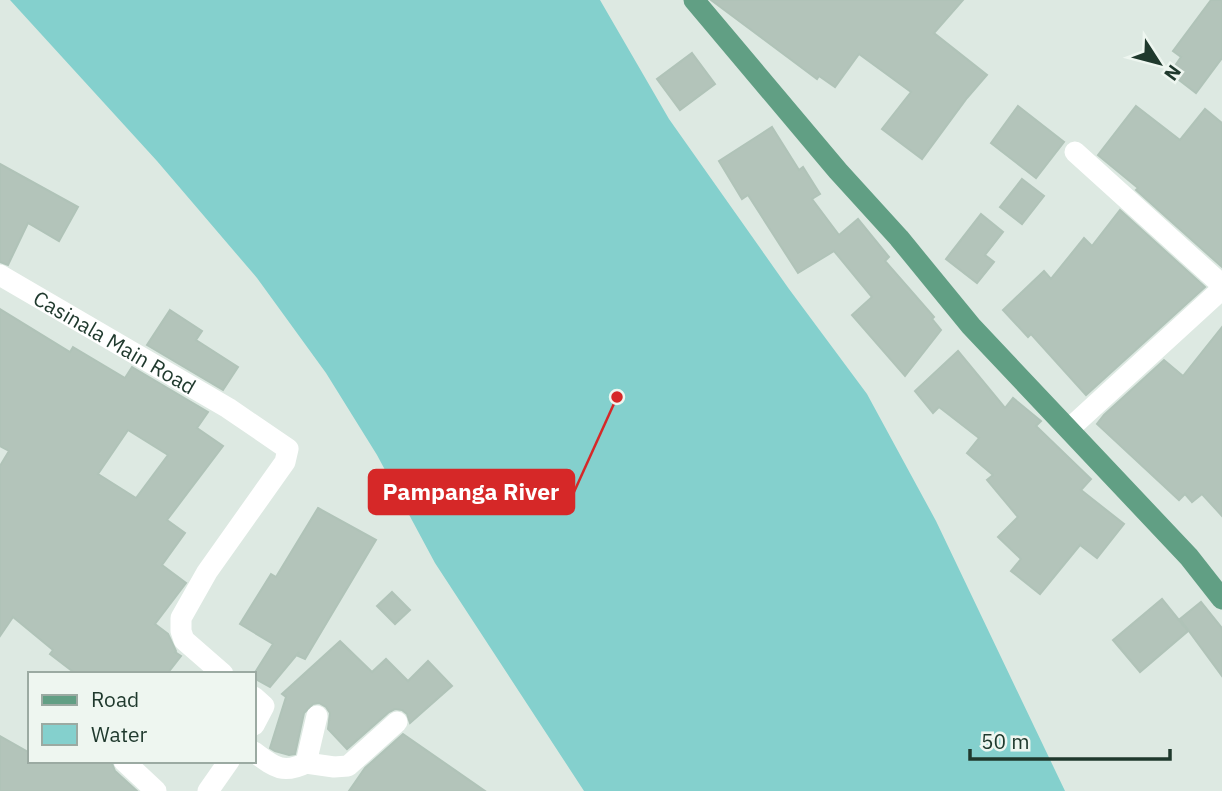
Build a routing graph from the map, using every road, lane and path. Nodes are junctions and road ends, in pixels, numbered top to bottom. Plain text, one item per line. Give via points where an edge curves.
1 (694, 0) edge
2 (1075, 152) dead end
3 (0, 275) edge
4 (1222, 287) edge
5 (1069, 429) junction
6 (1222, 599) edge
7 (221, 672) edge
8 (256, 699) edge
9 (317, 716) dead end
10 (256, 721) edge
11 (397, 722) dead end
12 (256, 753) edge
13 (126, 763) edge
14 (228, 763) edge
15 (306, 763) junction
16 (156, 791) edge
17 (208, 791) edge

1 - 5 main road via 963,317
2 - 4 street
3 - 7 street, Casinala Main Road via 228,408 289,451 181,618 184,640
4 - 5 street
5 - 6 main road via 1189,557
8 - 10 street via 264,706
9 - 15 street
11 - 15 street via 348,766
12 - 15 street via 276,768
13 - 16 street
14 - 17 street

